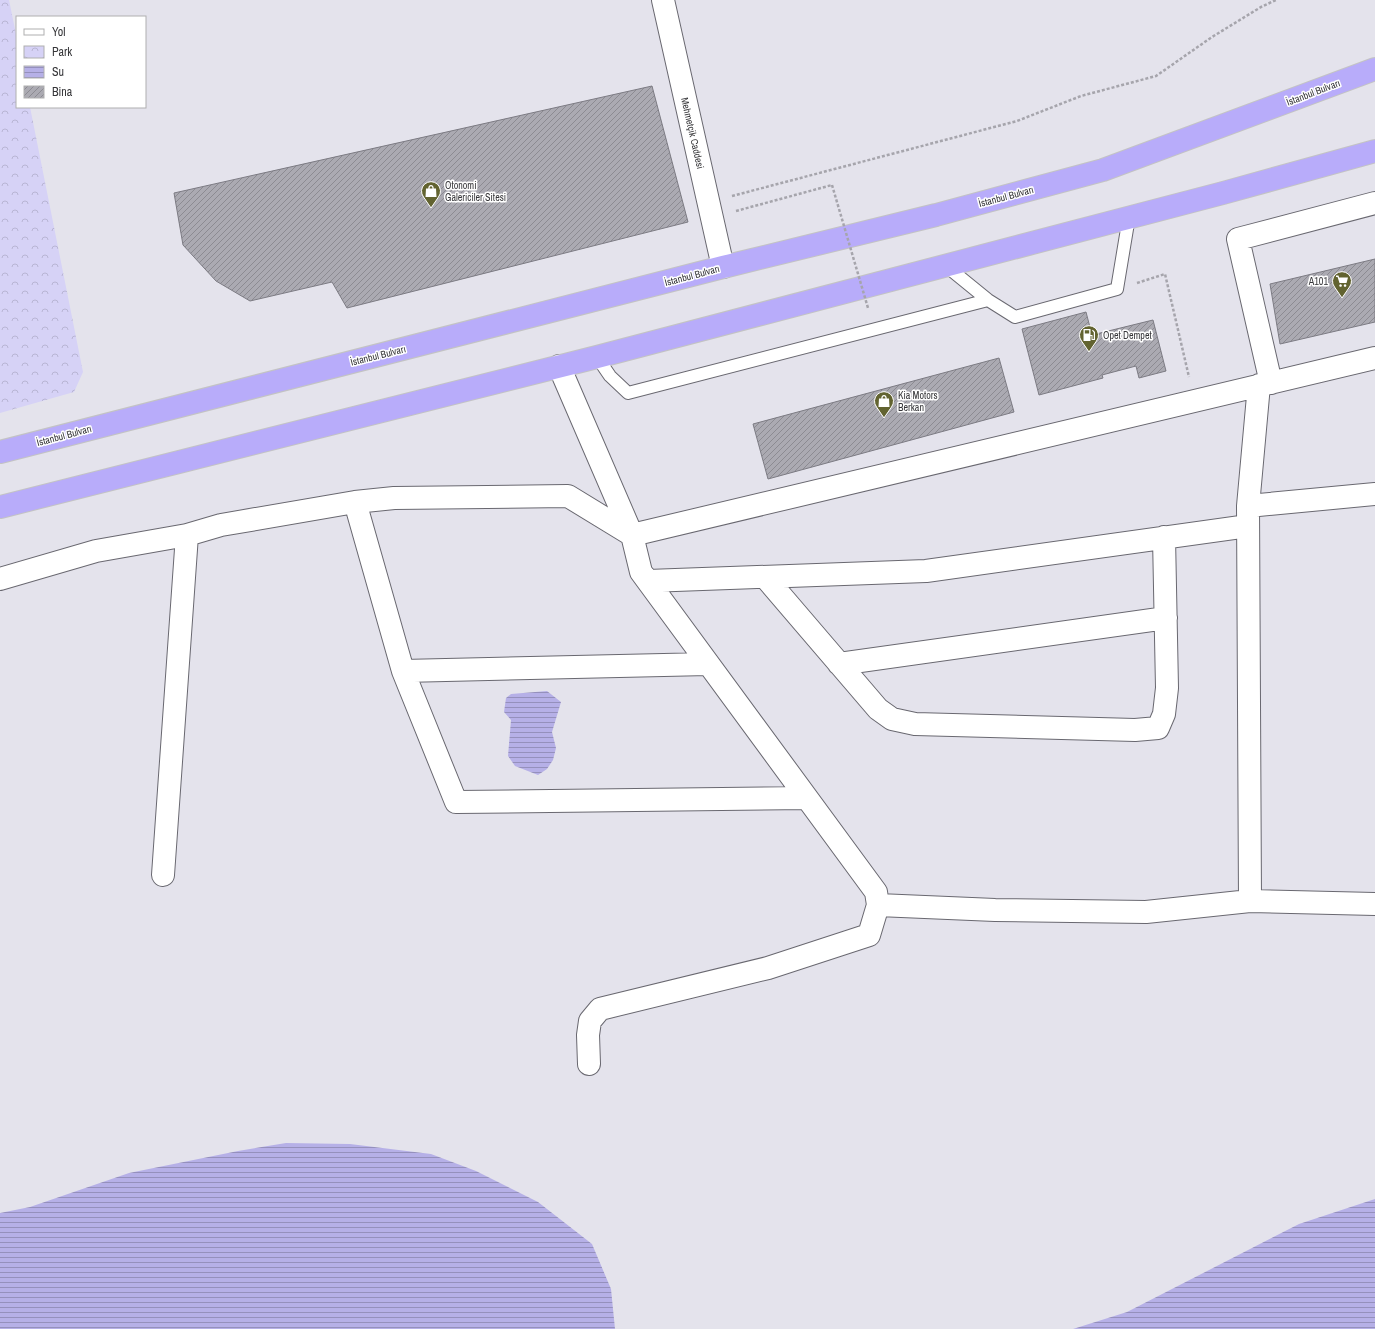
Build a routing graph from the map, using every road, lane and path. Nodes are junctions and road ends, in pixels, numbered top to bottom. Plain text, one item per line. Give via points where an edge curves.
1 (663, 0) edge
2 (1276, 0) edge
3 (1375, 69) edge
4 (1375, 151) edge
5 (709, 202) junction
6 (762, 203) dead end
7 (1375, 203) edge
8 (1129, 217) junction
9 (946, 265) junction
10 (724, 267) junction
11 (1117, 289) junction
12 (988, 300) junction
13 (868, 308) dead end
14 (597, 357) junction
15 (1375, 358) edge
16 (559, 366) junction
17 (1265, 384) junction
18 (1194, 401) junction
19 (0, 452) edge
20 (1375, 494) edge
21 (355, 502) junction
22 (0, 507) edge
23 (1248, 516) junction
24 (632, 534) junction
25 (187, 535) junction
26 (1164, 537) junction
27 (766, 577) junction
28 (0, 579) edge
29 (648, 581) junction
30 (1166, 618) junction
31 (708, 664) junction
32 (839, 664) junction
33 (403, 671) junction
34 (807, 798) junction
35 (162, 875) dead end
36 (1250, 901) junction
37 (1375, 904) edge
38 (878, 905) junction
39 (589, 1064) dead end

1 - 5 street, Mehmetçik Caddesi
2 - 5 path via 1212,37 1156,76 1081,96 1017,121
3 - 10 highway, İstanbul Bulvarı via 1103,170 936,215
4 - 8 highway
5 - 10 street, Mehmetçik Caddesi
6 - 13 path, bridge via 832,185
7 - 17 street via 1238,239
8 - 9 highway
8 - 11 lane
9 - 12 lane
9 - 14 highway
10 - 19 highway, İstanbul Bulvarı
11 - 12 lane via 1015,316
11 - 18 path via 1165,274
12 - 14 lane via 628,393 610,376
14 - 16 highway
15 - 17 street
16 - 22 highway
16 - 24 street
17 - 18 street
17 - 23 street
18 - 24 street
20 - 23 street
21 - 24 street via 394,498 568,496
21 - 25 street via 221,525
21 - 33 street
23 - 26 street
23 - 36 street
24 - 29 street via 641,572
25 - 28 street via 96,551
25 - 35 street
26 - 27 street via 926,570
26 - 30 street
27 - 29 street
27 - 32 street
29 - 31 street
30 - 32 street
30 - 32 street via 1167,688 1164,714 1158,728 1135,730 915,724 892,719 878,709
31 - 33 street
31 - 34 street
33 - 34 street via 456,802
34 - 38 street via 876,892
36 - 37 street
36 - 38 street via 1146,912
38 - 39 street via 869,935 768,968 600,1009 590,1021

